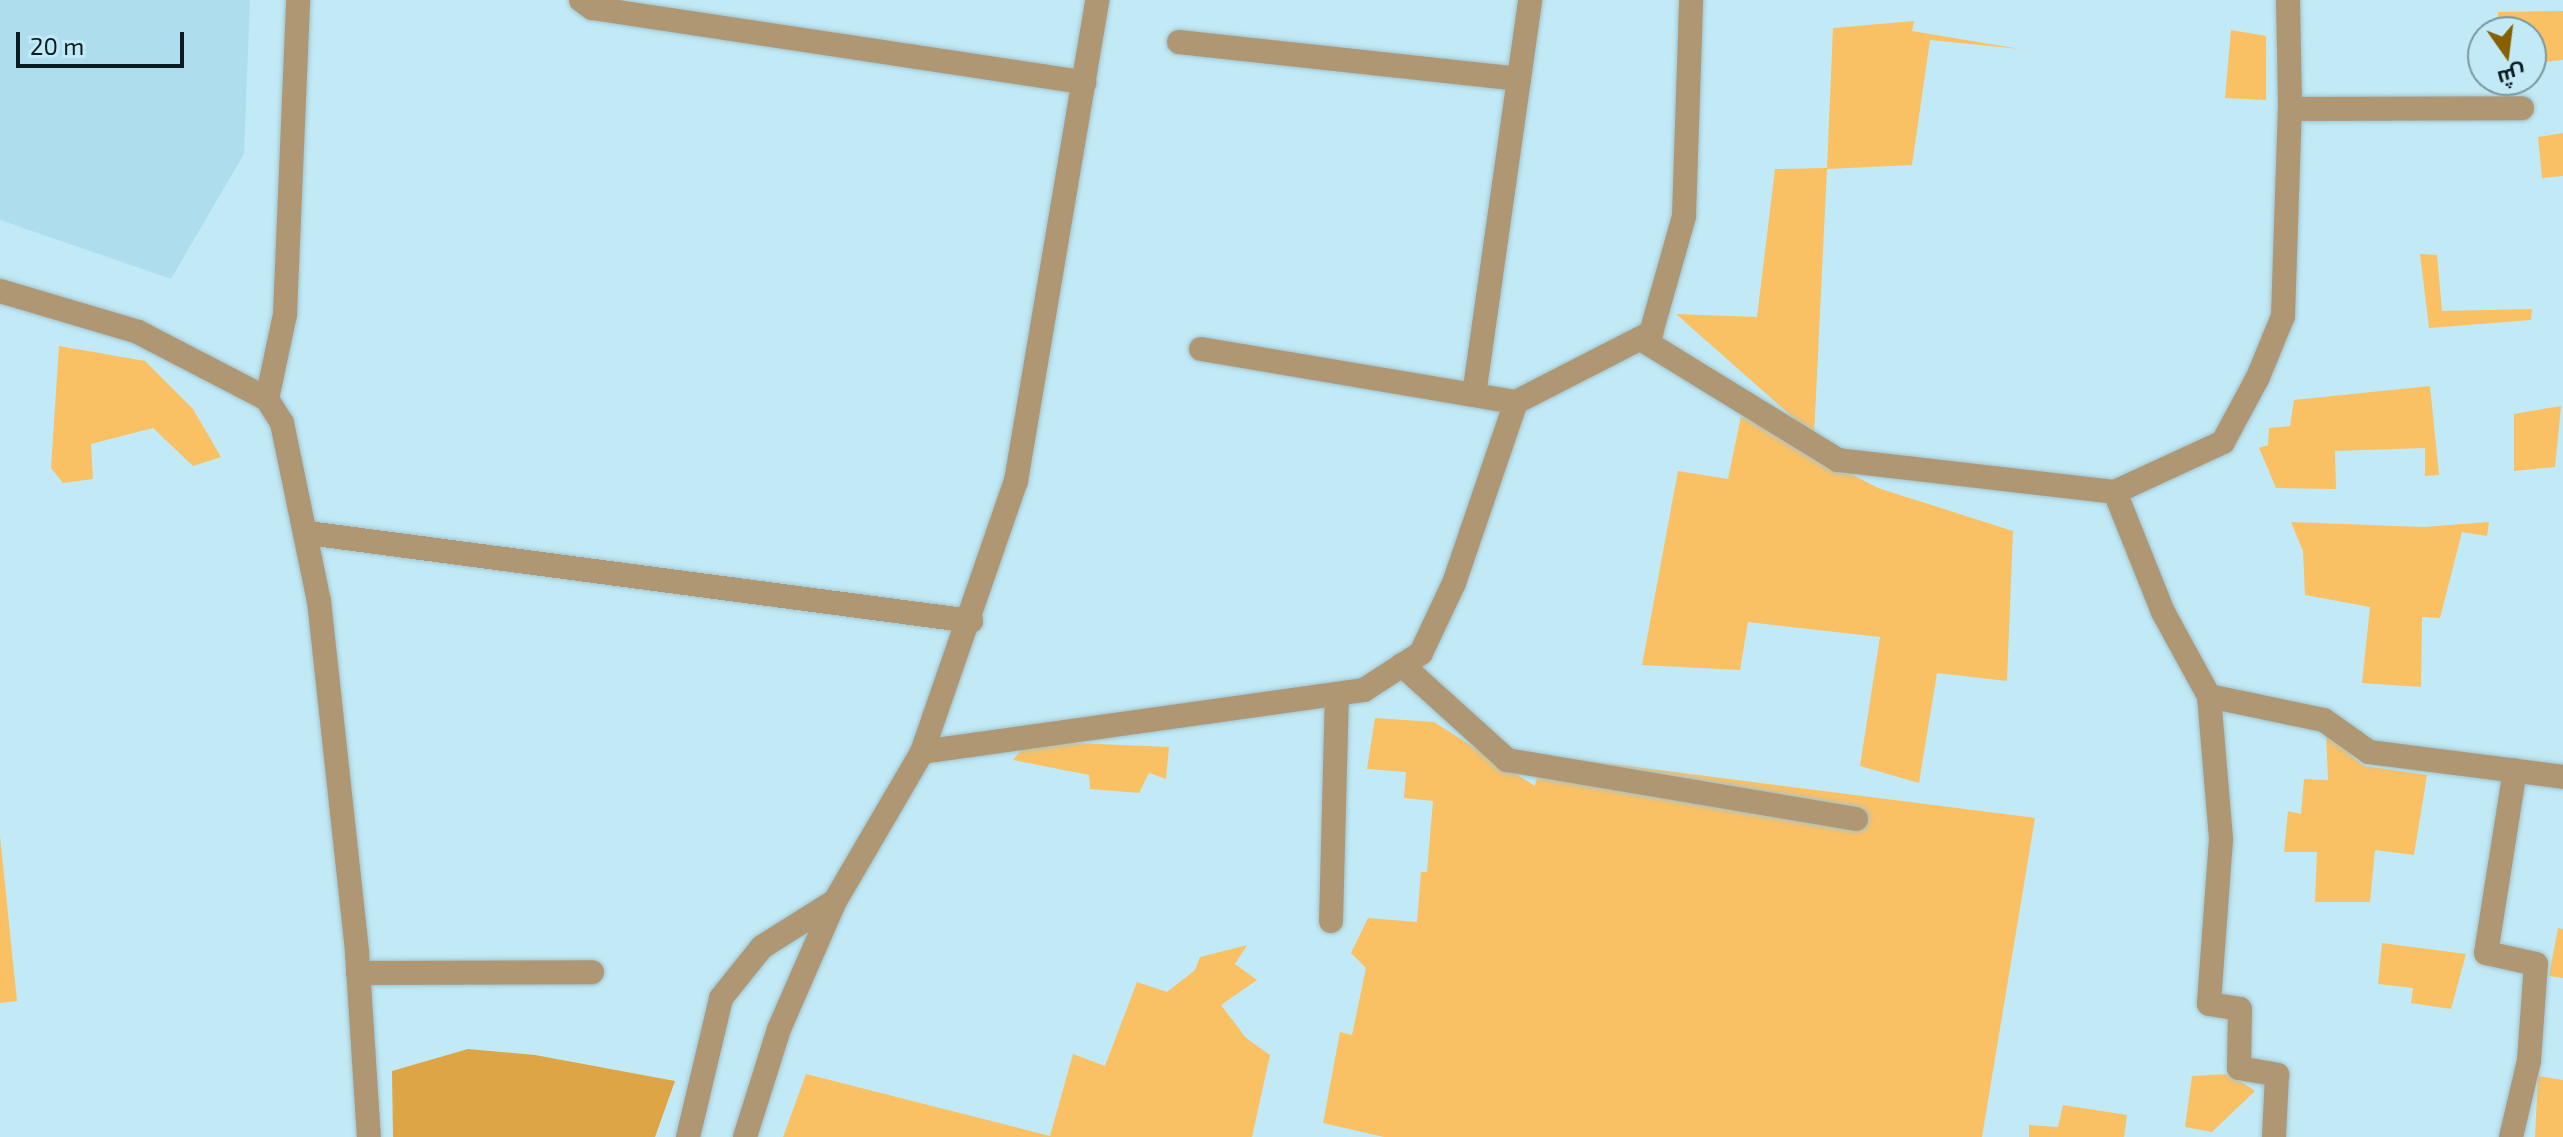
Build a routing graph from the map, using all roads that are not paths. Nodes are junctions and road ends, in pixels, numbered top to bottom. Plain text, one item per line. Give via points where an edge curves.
1 (298, 0) edge
2 (581, 0) edge
3 (1097, 0) edge
4 (1530, 0) edge
5 (1691, 0) edge
6 (2288, 0) edge
7 (1179, 42) dead end
8 (1519, 79) junction
9 (1084, 82) junction
10 (2522, 108) dead end
11 (2290, 109) junction
12 (3, 296) edge
13 (1641, 339) junction
14 (1201, 349) dead end
15 (1474, 395) junction
16 (267, 399) junction
17 (1516, 402) junction
18 (2115, 492) junction
19 (308, 533) junction
20 (971, 621) junction
21 (1402, 665) junction
22 (1337, 694) junction
23 (2209, 696) junction
24 (922, 752) junction
25 (2515, 770) junction
26 (2563, 777) edge
27 (1856, 819) dead end
28 (835, 901) junction
29 (1331, 921) dead end
30 (592, 972) dead end
31 (358, 973) junction
32 (369, 1137) edge
33 (688, 1137) edge
34 (745, 1137) edge
35 (2274, 1137) edge
36 (2511, 1137) edge

1 - 16 street via 285,314
2 - 9 street via 592,8
3 - 9 street
4 - 8 street
5 - 13 street via 1684,216 1651,333
6 - 11 street
7 - 8 street
8 - 15 street
9 - 20 street via 1016,481
10 - 11 street
11 - 18 street via 2283,316 2258,377 2223,442
12 - 16 street via 138,332
13 - 17 street
13 - 18 street via 1838,460
14 - 15 street
15 - 17 street
16 - 19 street via 282,423
17 - 21 street via 1454,583 1421,653
18 - 23 street via 2163,612
19 - 20 street
19 - 31 street
20 - 24 street
21 - 22 street via 1364,690
21 - 27 street via 1507,760
22 - 24 street
22 - 29 street
23 - 25 street via 2324,720 2369,752
23 - 35 street via 2221,839 2209,1004 2240,1009 2239,1068 2277,1075
24 - 28 street
25 - 26 street
25 - 36 street via 2486,953 2536,964 2529,1061
28 - 33 street via 762,947 721,998
28 - 34 street via 779,1029
30 - 31 street
31 - 32 street

